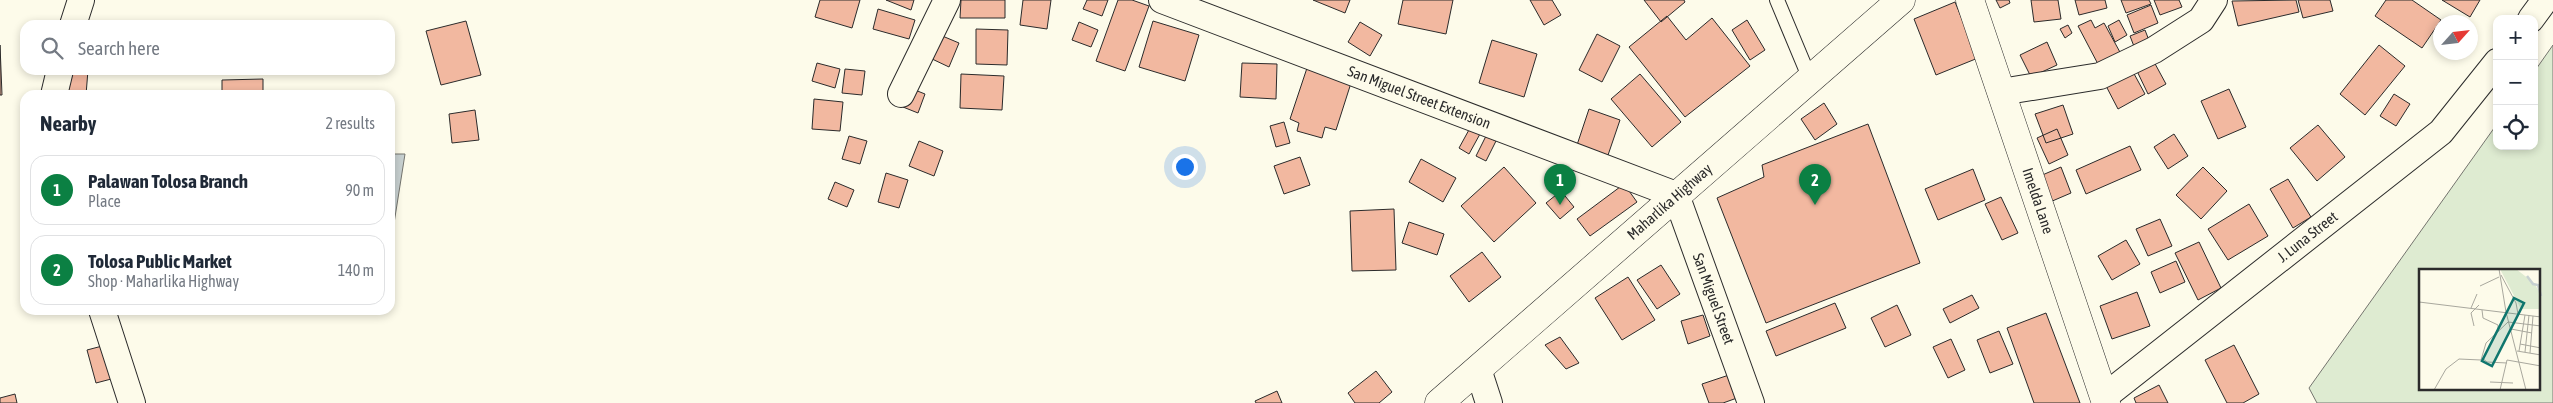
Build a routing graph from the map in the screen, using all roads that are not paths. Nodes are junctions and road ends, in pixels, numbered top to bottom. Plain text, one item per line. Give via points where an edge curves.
1 (81, 0) edge
2 (947, 0) edge
3 (1162, 0) edge
4 (1777, 0) edge
5 (1901, 0) edge
6 (1970, 0) edge
7 (2214, 0) edge
8 (2545, 0) edge
9 (1202, 8) edge
10 (2534, 15) edge
11 (75, 20) edge
12 (2493, 67) edge
13 (59, 75) edge
14 (1810, 79) junction
15 (55, 90) edge
16 (2001, 92) junction
17 (901, 94) dead end
18 (1676, 195) junction
19 (104, 315) edge
20 (1478, 368) junction
21 (2105, 400) edge
22 (132, 403) edge
23 (1440, 403) edge
24 (1489, 403) edge
25 (1751, 403) edge

1 - 11 street
2 - 17 street
3 - 9 street, San Miguel Street Extension
4 - 14 lane
5 - 14 main road, Maharlika Highway
6 - 16 main road, Imelda Lane
7 - 16 street via 2201,20 2154,50 2100,76
8 - 10 street
9 - 18 street, San Miguel Street Extension
12 - 21 street, J. Luna Street via 2441,132
13 - 15 street
14 - 18 main road, Maharlika Highway
16 - 21 main road, Imelda Lane
18 - 20 main road, Maharlika Highway
18 - 25 street, San Miguel Street
19 - 22 street
20 - 23 main road, Maharlika Highway
20 - 24 street

